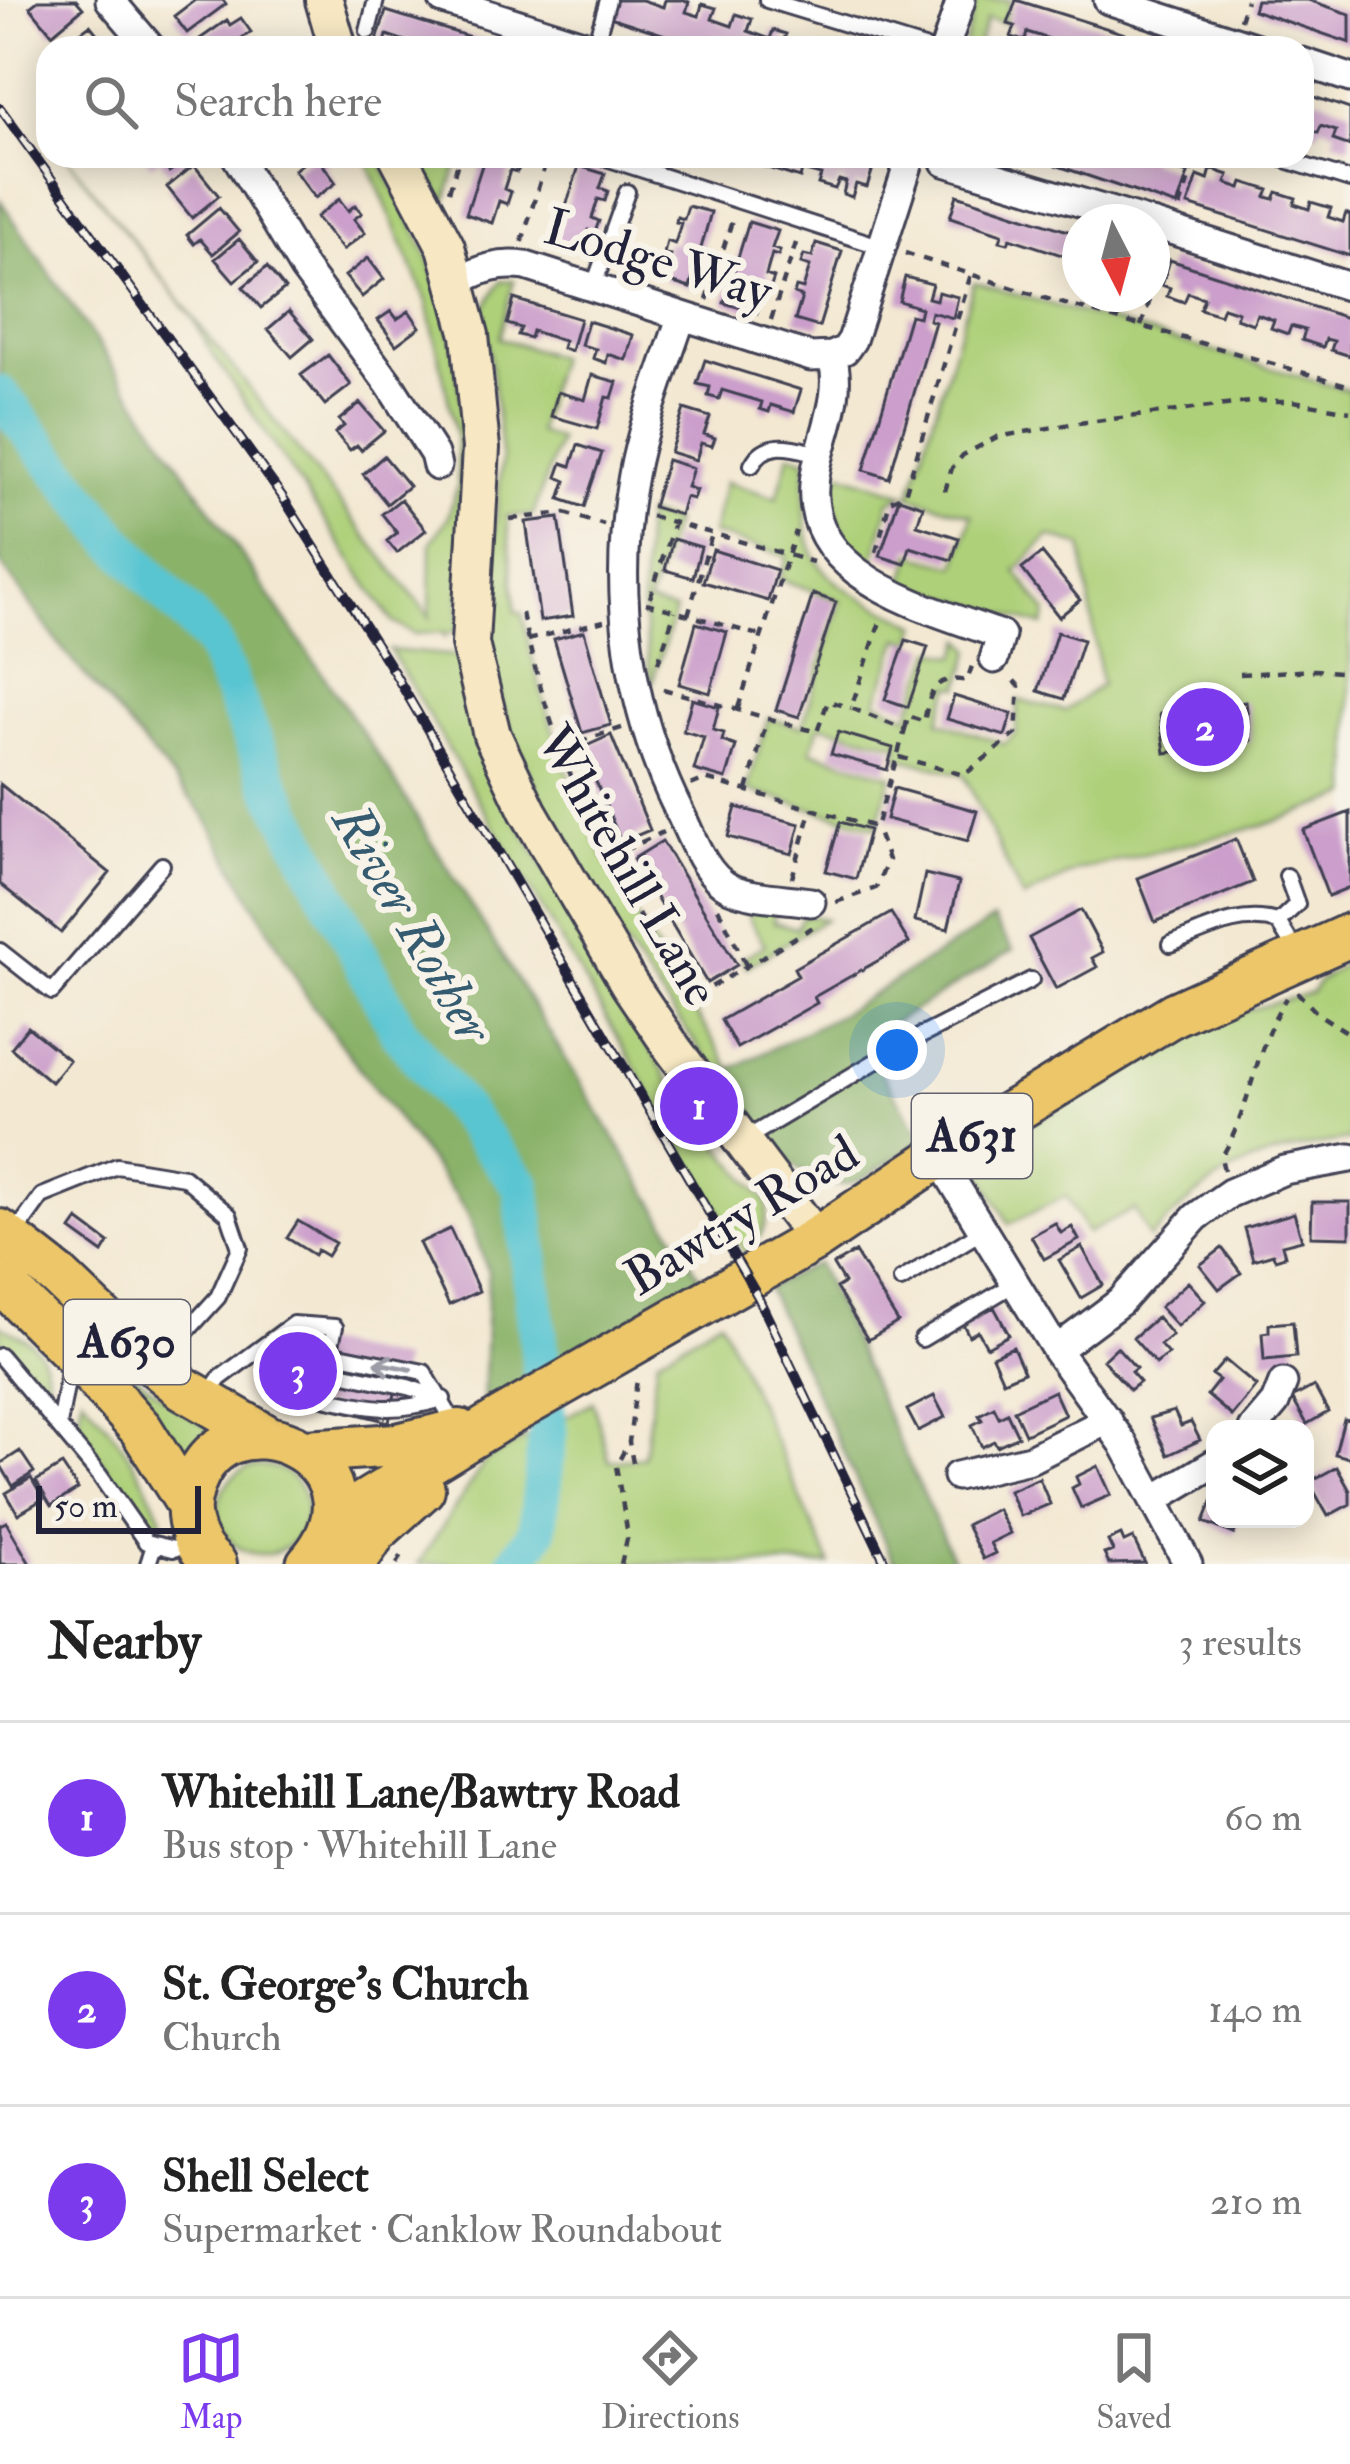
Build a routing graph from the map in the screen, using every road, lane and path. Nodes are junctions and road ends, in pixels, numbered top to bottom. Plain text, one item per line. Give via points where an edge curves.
1 (110, 0) edge
2 (324, 0) edge
3 (376, 0) edge
4 (443, 0) edge
5 (608, 0) edge
6 (767, 0) edge
7 (961, 0) edge
8 (1108, 0) edge
9 (141, 36) edge
10 (351, 36) edge
11 (355, 36) edge
12 (556, 36) edge
13 (598, 36) edge
14 (885, 36) edge
15 (949, 36) edge
16 (1220, 36) edge
17 (1314, 66) edge
18 (1350, 78) edge
19 (243, 168) edge
20 (404, 168) edge
21 (544, 168) edge
22 (637, 168) edge
23 (907, 168) edge
24 (965, 168) edge
25 (1314, 168) edge
26 (1350, 179) edge
27 (627, 192) dead end
28 (1085, 204) edge
29 (733, 218) dead end
30 (1170, 230) edge
31 (797, 239) dead end
32 (882, 247) junction
33 (515, 265) junction
34 (971, 274) junction
35 (458, 281) junction
36 (1350, 286) edge
37 (593, 288) junction
38 (1145, 312) edge
39 (691, 320) junction
40 (1141, 326) junction
41 (764, 343) junction
42 (832, 356) junction
43 (1350, 386) edge
44 (1350, 411) edge
45 (820, 454) junction
46 (752, 465) dead end
47 (437, 466) dead end
48 (945, 491) dead end
49 (510, 519) dead end
50 (627, 520) junction
51 (674, 523) junction
52 (798, 525) dead end
53 (712, 534) junction
54 (788, 556) junction
55 (811, 562) dead end
56 (879, 587) junction
57 (634, 605) junction
58 (675, 611) junction
59 (522, 613) dead end
60 (688, 615) junction
61 (762, 636) junction
62 (527, 640) junction
63 (994, 659) junction
64 (1350, 673) edge
65 (1240, 674) dead end
66 (642, 683) junction
67 (738, 708) junction
68 (851, 708) junction
69 (768, 718) junction
70 (642, 721) junction
71 (905, 730) junction
72 (559, 748) junction
73 (897, 757) junction
74 (747, 790) junction
75 (671, 793) junction
76 (812, 808) junction
77 (684, 821) junction
78 (876, 827) junction
79 (606, 859) junction
80 (162, 866) dead end
81 (1286, 875) dead end
82 (729, 887) junction
83 (808, 906) junction
84 (1350, 935) edge
85 (1288, 939) junction
86 (1171, 944) dead end
87 (0, 951) edge
88 (747, 967) junction
89 (1030, 980) dead end
90 (1350, 1034) edge
91 (742, 1141) junction
92 (938, 1157) junction
93 (1350, 1158) edge
94 (1230, 1193) junction
95 (984, 1230) junction
96 (6, 1235) edge
97 (816, 1239) junction
98 (901, 1280) dead end
99 (0, 1281) edge
100 (1016, 1283) junction
101 (644, 1338) junction
102 (922, 1340) dead end
103 (1056, 1350) junction
104 (329, 1353) junction
105 (74, 1354) junction
106 (0, 1356) edge
107 (156, 1366) junction
108 (325, 1370) junction
109 (1283, 1383) dead end
110 (204, 1402) junction
111 (512, 1413) junction
112 (450, 1415) junction
113 (1108, 1420) junction
114 (1269, 1420) edge
115 (59, 1425) junction
116 (629, 1442) junction
117 (286, 1443) junction
118 (633, 1462) dead end
119 (1206, 1468) edge
120 (957, 1476) dead end
121 (1155, 1499) junction
122 (334, 1521) junction
123 (200, 1537) edge
124 (154, 1545) junction
125 (148, 1564) edge
126 (308, 1564) edge
127 (354, 1564) edge
128 (621, 1564) edge
129 (1188, 1564) edge

1 - 9 street
2 - 10 main road
3 - 11 lane
4 - 12 street
5 - 13 lane
6 - 14 lane
7 - 15 street
8 - 16 street
17 - 18 street
19 - 47 street
20 - 35 main road, Whitehill Lane
21 - 33 path
22 - 32 lane
23 - 32 street
24 - 28 street
25 - 26 lane
27 - 37 lane
29 - 39 path
30 - 36 street
31 - 41 path
32 - 34 path
32 - 42 street via 852,340
33 - 35 street, Lodge Way
33 - 37 street, Lodge Way
34 - 40 path
34 - 56 path via 905,494 890,501
35 - 91 main road, Whitehill Lane via 481,448 470,644 492,735 628,983
37 - 39 street, Lodge Way
38 - 40 path
39 - 41 street, Lodge Way
39 - 50 street via 640,442
40 - 43 path
41 - 42 street, Lodge Way
42 - 45 street via 837,386
44 - 48 path via 1258,401 997,437 963,455
45 - 46 lane via 781,446
45 - 56 street via 819,518 840,556
49 - 50 path via 565,513
50 - 51 path
50 - 57 street
51 - 53 path
51 - 57 path
52 - 54 path
53 - 54 path
53 - 60 path
54 - 55 path
54 - 61 path
56 - 63 street via 1001,635
56 - 68 path
57 - 58 path
57 - 62 path
57 - 66 street
58 - 60 path
58 - 66 path
59 - 62 path
60 - 61 path
61 - 67 path
62 - 72 path
63 - 71 path via 973,660 967,681 937,683 924,722 908,716
63 - 73 path via 1019,686 1016,734 964,775
64 - 65 path
66 - 67 path
66 - 70 street
67 - 69 path
68 - 69 path via 829,701 817,732
68 - 71 path
69 - 74 path
70 - 72 path
70 - 75 street
71 - 73 path
72 - 79 path
73 - 78 path
74 - 75 path via 705,779
74 - 76 path
75 - 77 street
76 - 78 path
76 - 83 path
77 - 79 path
77 - 82 street
78 - 83 path via 888,860 877,888
79 - 88 path via 689,1000
80 - 87 lane via 52,992
81 - 85 lane via 1297,904
82 - 83 street
82 - 88 path via 716,912
83 - 88 path
84 - 85 main road, Bawtry Road / A631
85 - 86 lane via 1260,917
85 - 92 main road, Bawtry Road / A631
89 - 91 lane
90 - 94 path via 1293,988 1270,1023 1221,1158
91 - 97 main road, Whitehill Lane
92 - 95 street
92 - 97 main road, Bawtry Road / A631
93 - 94 street via 1284,1170
94 - 103 street via 1196,1217 1120,1302
95 - 98 lane
95 - 100 street
96 - 107 main road, A630
96 - 107 lane via 42,1196 117,1166 184,1177 230,1215 240,1249 218,1297
97 - 101 main road, Bawtry Road / A631
99 - 105 main road, A630
100 - 102 lane
100 - 103 street
101 - 111 main road, Bawtry Road / A631
101 - 116 path
103 - 113 street
104 - 108 lane
104 - 110 lane via 335,1327 293,1324 219,1379
112 -> 104 lane via 424,1372
105 - 115 lane
105 - 123 main road, A630 via 141,1429
106 - 115 lane
107 - 110 main road, A630
108 - 112 lane via 409,1387
108 - 112 lane via 319,1397
109 - 114 street
110 - 117 main road, A630
111 - 112 main road, Bawtry Road / A631
111 - 122 main road, Bawtry Road
111 - 127 main road via 375,1532
112 - 117 main road, Bawtry Road / A631 via 398,1445
113 - 120 street via 1030,1460
113 - 121 street
115 - 124 lane via 134,1530
116 - 118 path
116 - 128 path via 616,1466 628,1535
117 - 122 main road via 323,1470
117 - 123 main road, A630 via 231,1442 210,1457 195,1479
119 - 121 street
121 - 129 street
122 - 126 main road
123 - 124 lane via 173,1549
124 - 125 lane

